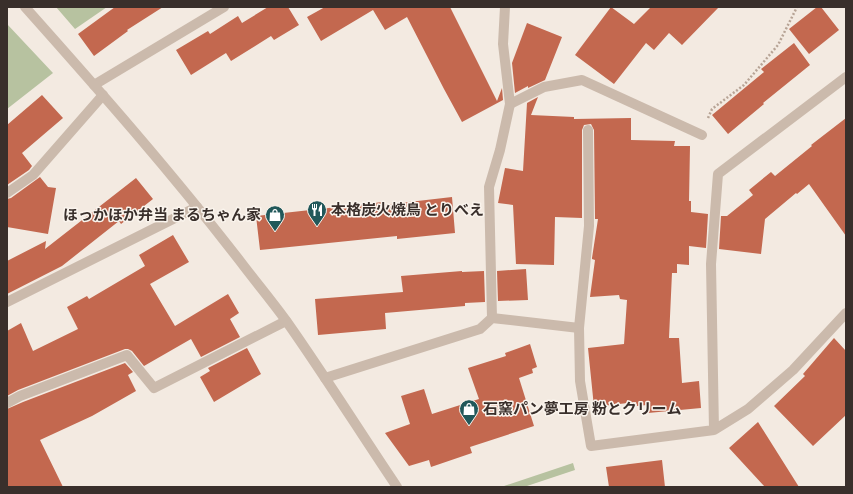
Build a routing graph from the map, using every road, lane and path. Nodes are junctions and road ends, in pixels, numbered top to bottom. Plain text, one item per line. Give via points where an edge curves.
1 (25, 7) edge
2 (224, 7) edge
3 (505, 7) edge
4 (797, 7) edge
5 (846, 77) edge
6 (94, 85) junction
7 (103, 95) junction
8 (510, 104) junction
9 (588, 130) dead end
10 (702, 135) joint
11 (7, 193) edge
12 (197, 207) junction
13 (7, 302) edge
14 (846, 313) edge
15 (492, 318) junction
16 (286, 321) junction
17 (579, 328) junction
18 (325, 378) junction
19 (7, 403) edge
20 (714, 430) junction
21 (397, 487) edge

1 - 6 street
2 - 6 street
3 - 8 street via 503,44
4 - 10 path via 778,45 760,68 744,86 712,109
5 - 20 street via 718,174 711,264
6 - 7 street
7 - 11 street via 33,175
7 - 12 street
8 - 10 street via 544,87 582,80
8 - 15 street via 489,187
9 - 17 street via 589,226
12 - 13 street
12 - 16 street
14 - 20 street via 793,370 748,409
15 - 17 street
15 - 18 street via 480,330
16 - 18 street
16 - 19 street via 154,388 127,356
17 - 20 street via 580,381 591,446
18 - 21 street

